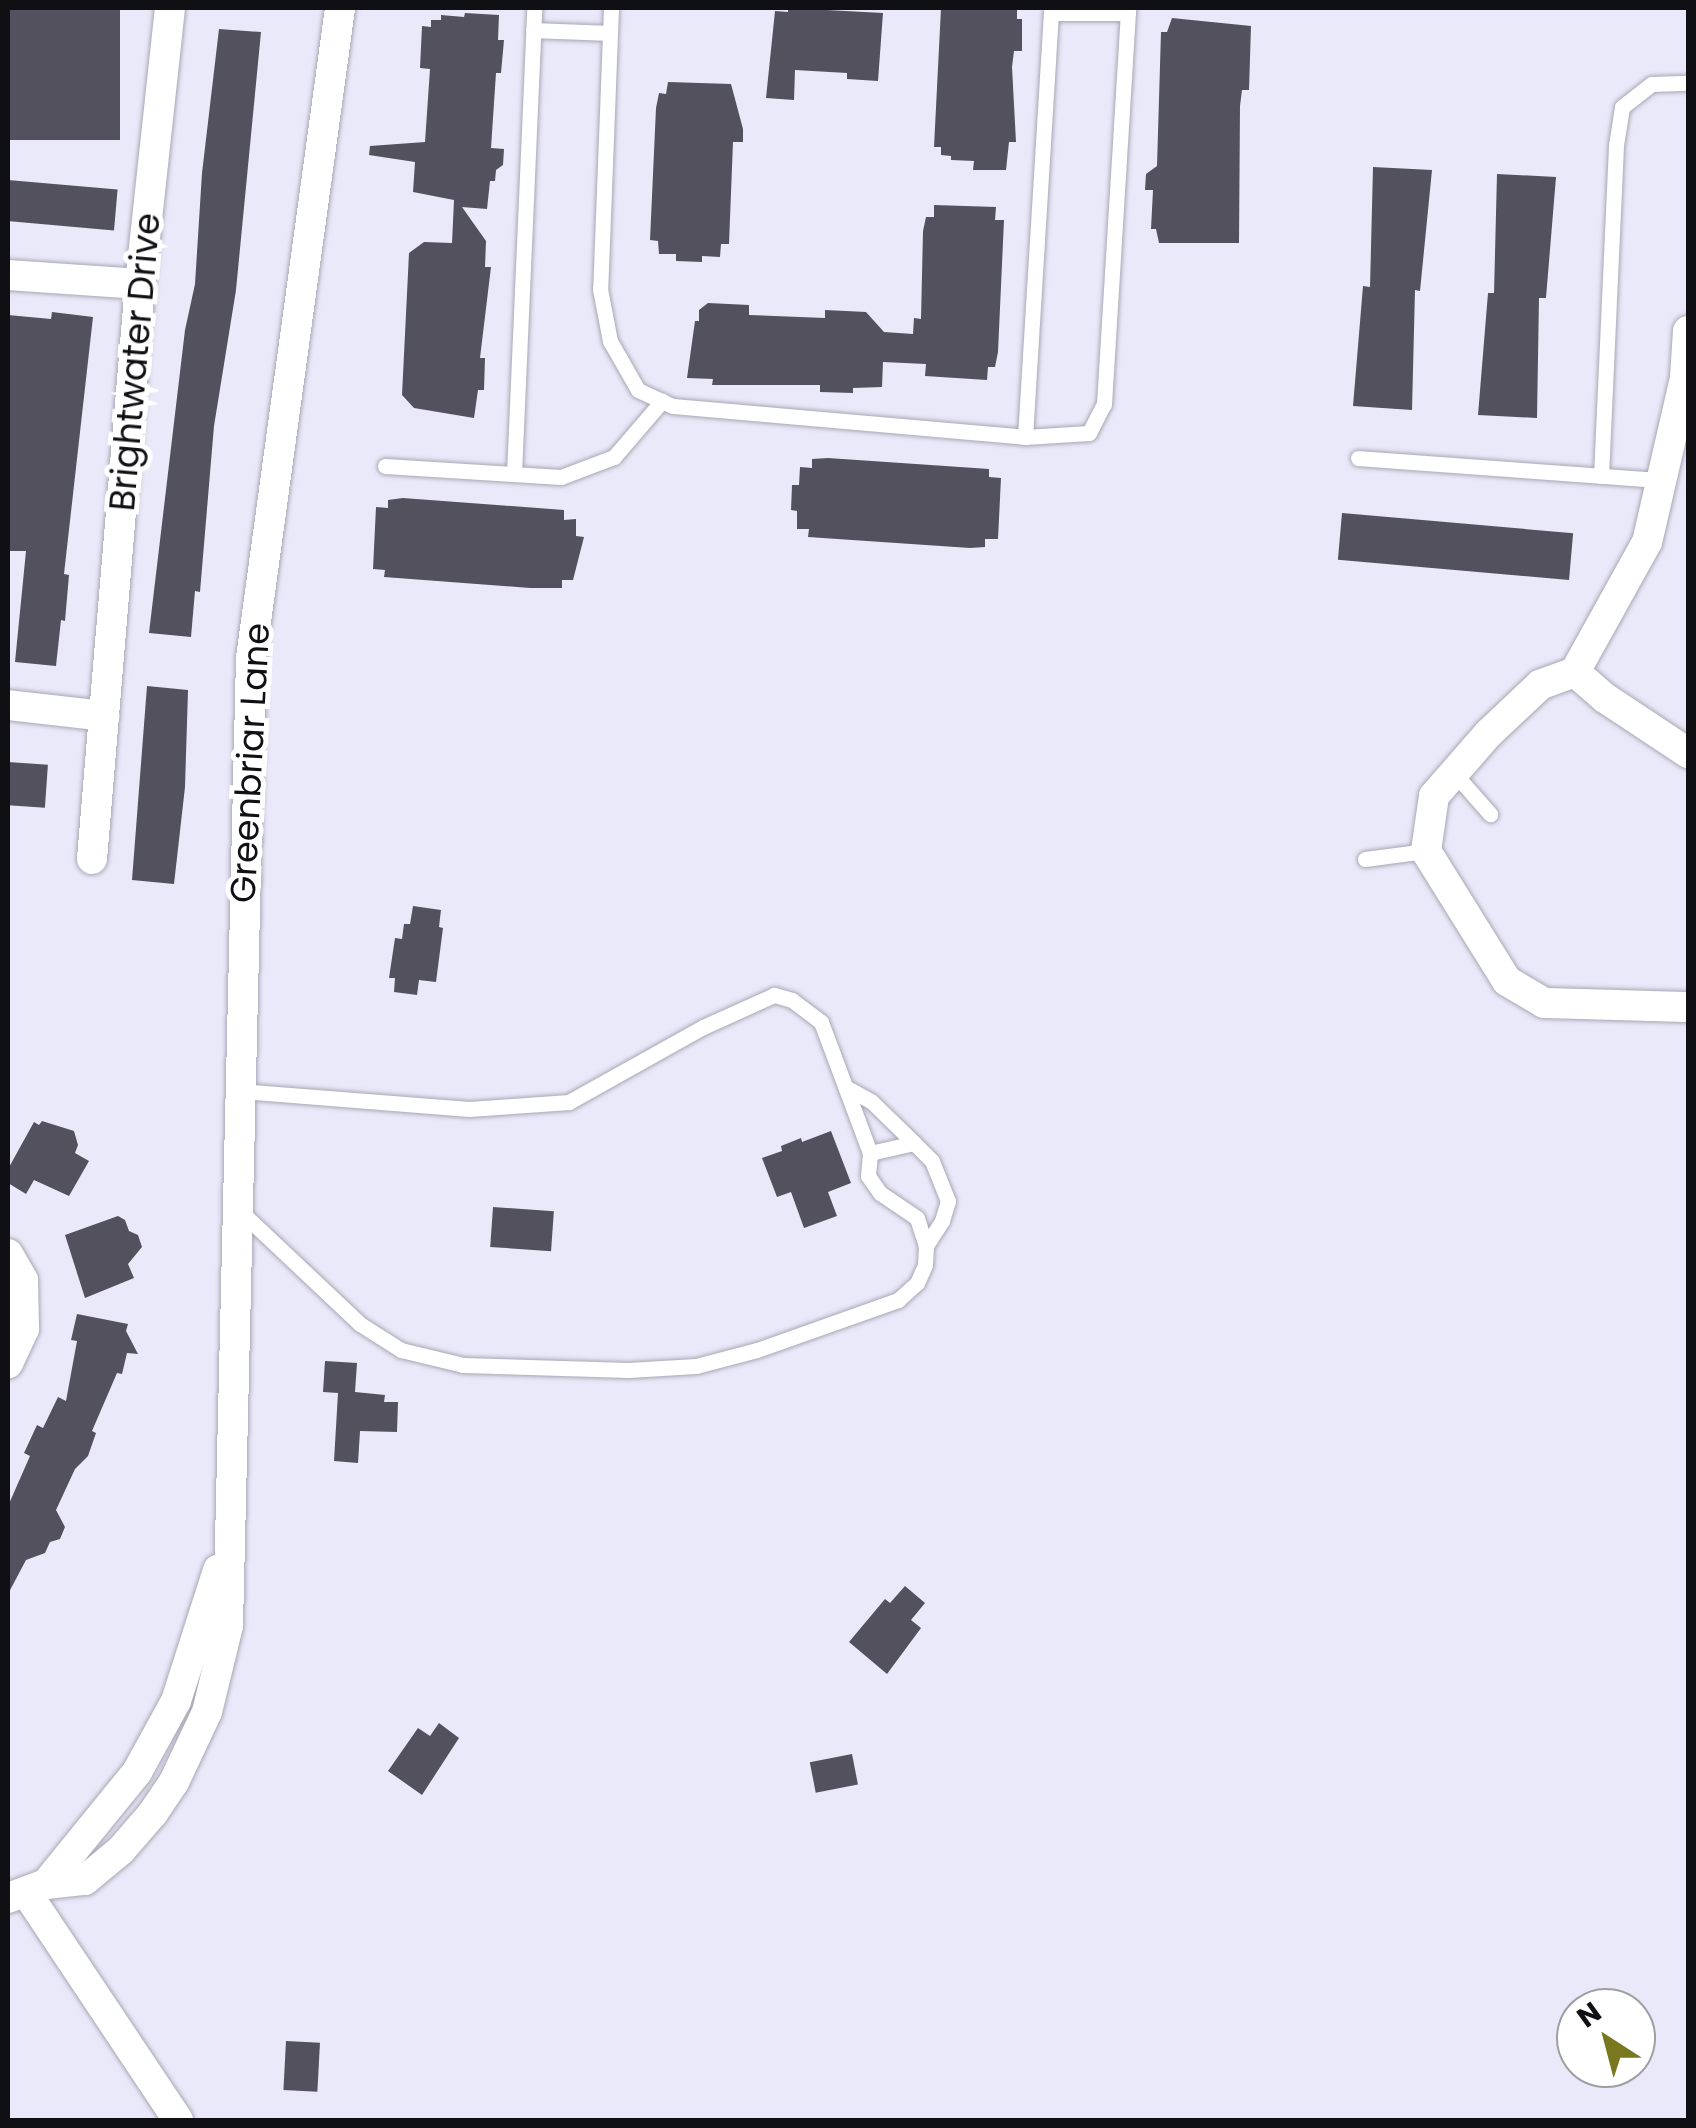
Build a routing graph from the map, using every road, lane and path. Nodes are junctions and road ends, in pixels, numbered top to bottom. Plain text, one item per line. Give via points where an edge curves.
1 (170, 8) edge
2 (340, 8) edge
3 (534, 8) edge
4 (610, 8) edge
5 (1128, 10) edge
6 (532, 30) junction
7 (610, 32) junction
8 (1688, 82) edge
9 (8, 274) edge
10 (140, 284) junction
11 (1688, 331) edge
12 (662, 401) junction
13 (1025, 437) junction
14 (1680, 442) edge
15 (1358, 458) dead end
16 (386, 466) dead end
17 (514, 474) junction
18 (1601, 476) junction
19 (1661, 480) junction
20 (1575, 672) junction
21 (8, 705) edge
22 (104, 716) junction
23 (1688, 753) edge
24 (1454, 773) junction
25 (1490, 814) dead end
26 (1426, 851) junction
27 (92, 859) dead end
28 (1366, 859) dead end
29 (1688, 1007) edge
30 (849, 1088) junction
31 (239, 1091) junction
32 (914, 1142) junction
33 (870, 1153) junction
34 (238, 1208) junction
35 (926, 1246) junction
36 (8, 1254) edge
37 (8, 1362) edge
38 (27, 1891) edge
39 (178, 2120) edge

1 - 10 street, Brightwater Drive
2 - 31 street, Greenbriar Lane via 250,658
3 - 6 lane
4 - 7 lane
5 - 13 lane via 1104,404 1089,433
5 - 13 lane via 1052,13
6 - 7 lane
6 - 17 lane
7 - 12 lane via 600,288 610,342 638,390
8 - 18 lane via 1651,84 1622,107
9 - 10 street
10 - 22 street, Brightwater Drive
11 - 14 street
12 - 13 lane
12 - 17 lane via 614,457 561,476
14 - 19 street
15 - 18 lane
16 - 17 lane
18 - 19 lane
19 - 20 street via 1646,542
20 - 23 street
20 - 24 street via 1540,685
21 - 22 street
22 - 27 street, Brightwater Drive
24 - 25 lane
24 - 26 street via 1434,796
26 - 28 lane
26 - 29 street via 1507,981 1532,996 1544,1003
30 - 31 lane via 821,1022 774,995 569,1102 469,1109
30 - 32 lane
30 - 33 lane
31 - 34 street, Greenbriar Lane
32 - 33 lane
32 - 35 lane via 932,1162 948,1201
33 - 35 lane via 868,1176 880,1193 917,1218
34 - 35 lane via 360,1324 401,1350 463,1365 696,1366 898,1300 916,1283
34 - 38 street, Greenbriar Lane via 230,1524 207,1615 176,1702 137,1772
36 - 37 street via 23,1280 24,1330
38 - 39 street

